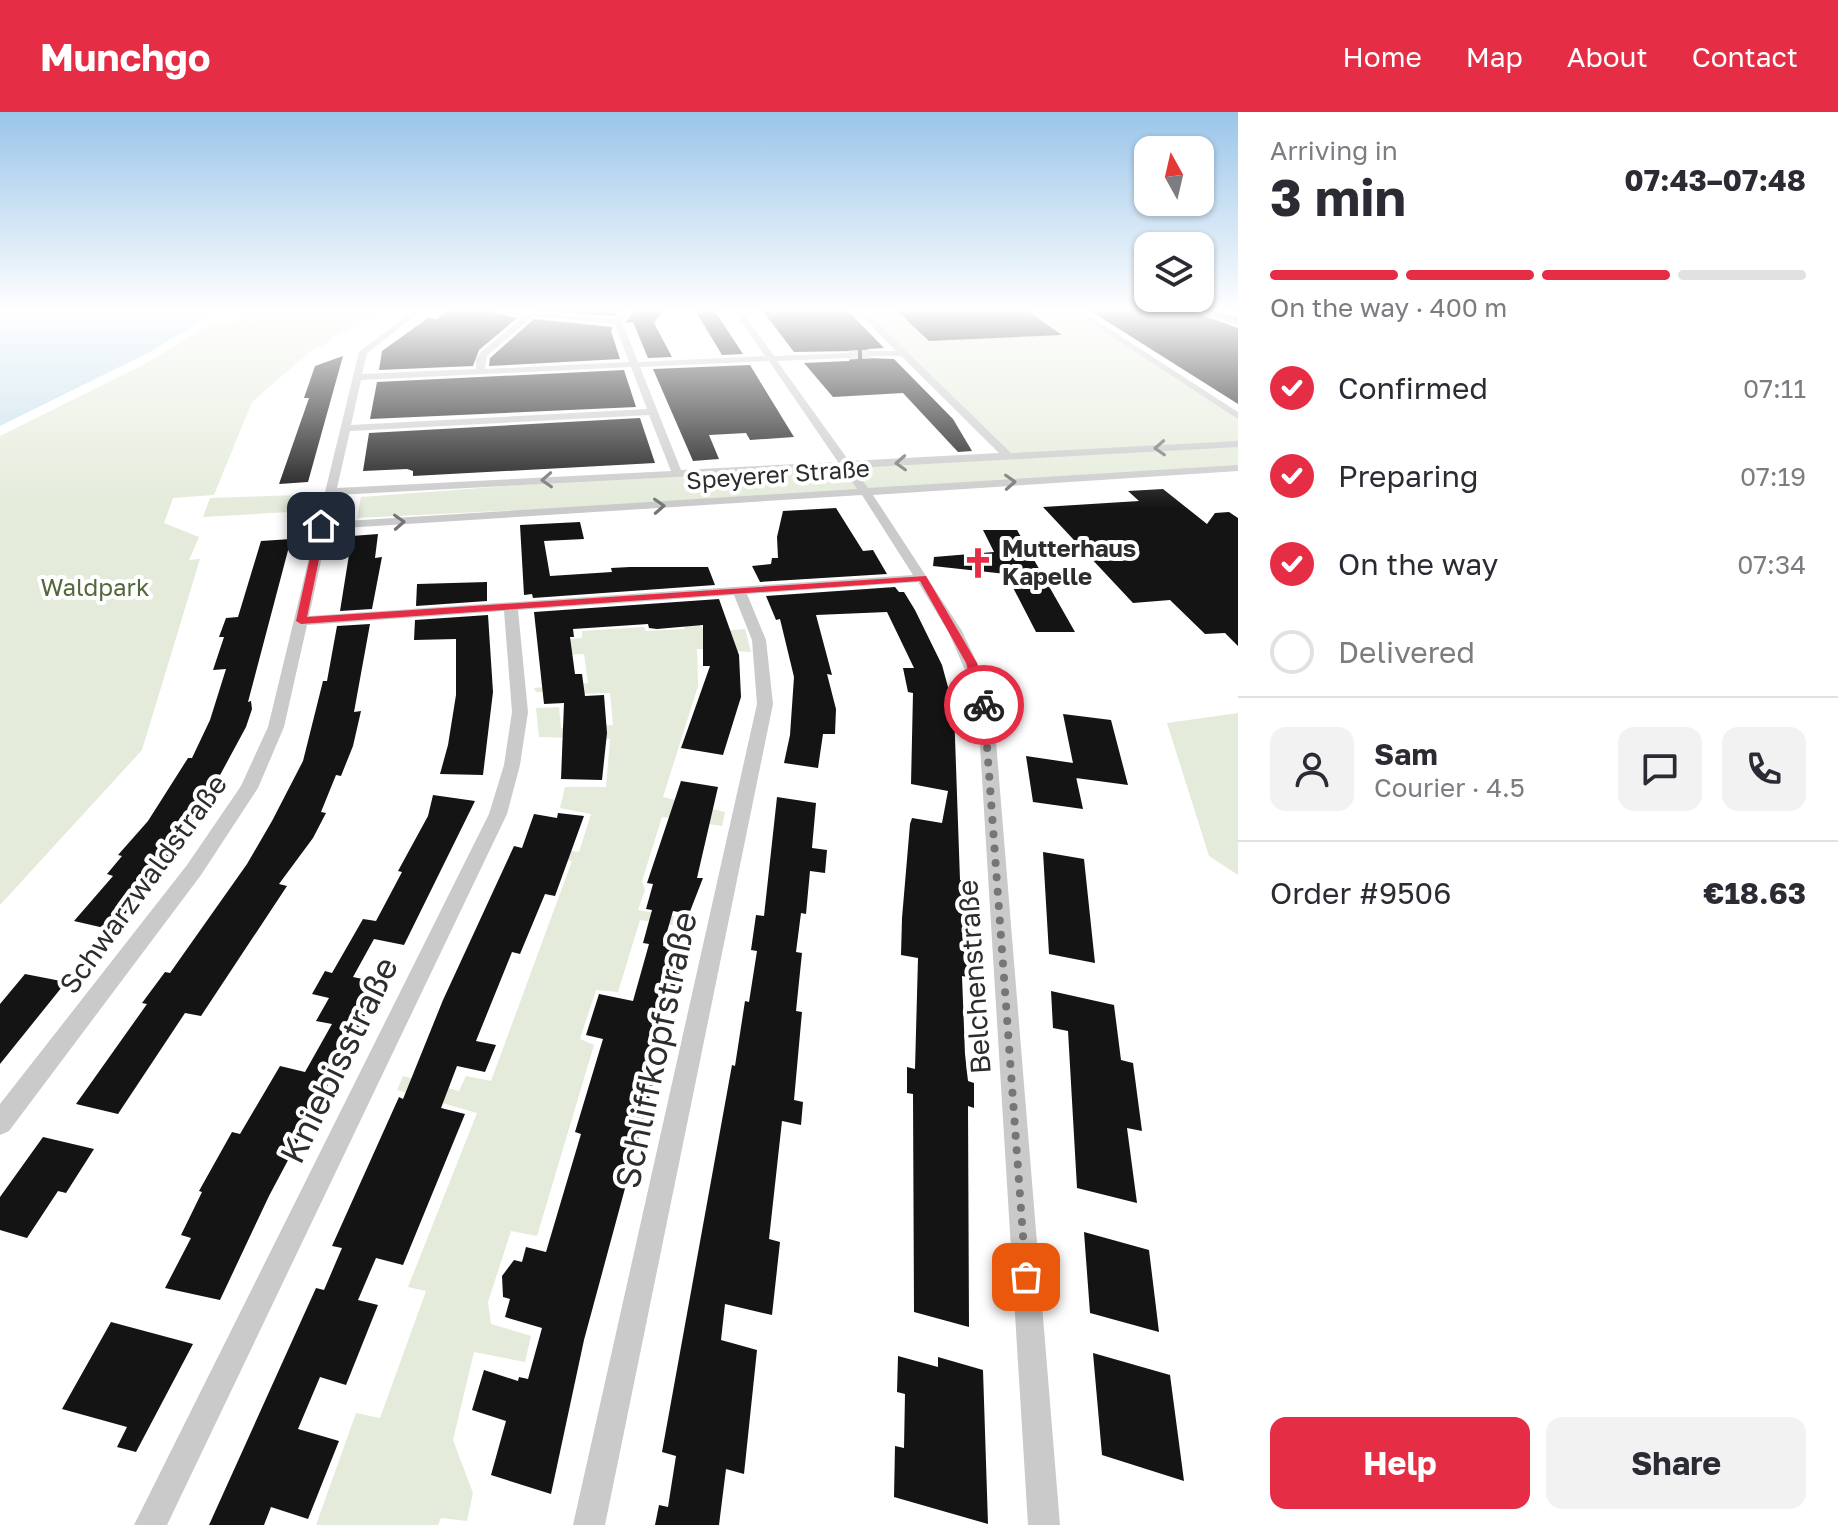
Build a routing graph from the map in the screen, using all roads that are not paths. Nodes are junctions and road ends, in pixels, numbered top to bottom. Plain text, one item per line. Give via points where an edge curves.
1 (379, 376) edge
2 (639, 376) edge
3 (784, 376) edge
4 (926, 376) edge
5 (1176, 376) edge
6 (357, 377) joint
7 (654, 412) junction
8 (1238, 416) edge
9 (345, 428) junction
10 (1238, 444) edge
11 (1009, 457) junction
12 (845, 464) junction
13 (1238, 468) edge
14 (677, 473) junction
15 (864, 491) junction
16 (330, 492) junction
17 (321, 526) junction
18 (923, 578) junction
19 (739, 592) junction
20 (511, 607) junction
21 (301, 621) junction
22 (0, 1123) edge
23 (150, 1525) edge
24 (589, 1525) edge
25 (1044, 1525) edge

1 - 6 street
2 - 7 street
3 - 12 street, Belchenstraße
4 - 11 street
5 - 8 street
6 - 9 street, Schwarzwaldstraße
7 - 9 street
7 - 14 street
9 - 16 street, Schwarzwaldstraße
10 -> 11 street, Speyerer Straße
11 -> 12 street, Speyerer Straße
12 - 14 street, Speyerer Straße
12 - 15 street, Belchenstraße
15 -> 13 street, Speyerer Straße
14 -> 16 street, Speyerer Straße
17 -> 15 street, Speyerer Straße
15 - 18 street, Belchenstraße
16 - 17 street, Schwarzwaldstraße
17 - 21 street, Schwarzwaldstraße
18 - 19 street
18 - 25 street, Belchenstraße via 972,663 984,708
19 - 20 street
19 - 24 street, Schliffkopfstraße via 759,640 765,704
20 - 21 street
20 - 23 street, Kniebisstraße via 520,712 498,814
21 - 22 street, Schwarzwaldstraße via 276,727 249,788 194,870

